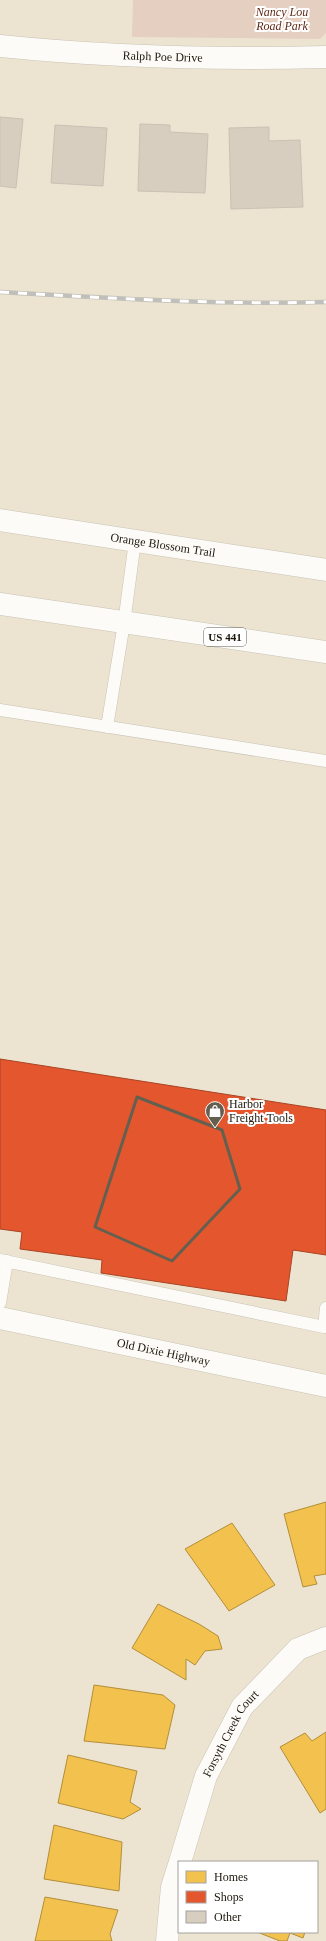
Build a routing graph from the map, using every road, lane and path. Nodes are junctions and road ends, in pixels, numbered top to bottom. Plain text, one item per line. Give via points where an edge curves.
1 (0, 46) edge
2 (326, 57) edge
3 (0, 520) edge
4 (135, 541) junction
5 (326, 570) edge
6 (0, 604) edge
7 (124, 622) junction
8 (326, 652) edge
9 (0, 710) edge
10 (107, 727) junction
11 (326, 761) edge
12 (3, 1260) edge
13 (0, 1302) edge
14 (326, 1308) edge
15 (0, 1318) edge
16 (326, 1386) edge
17 (326, 1638) edge
18 (180, 1861) edge
19 (178, 1868) edge
20 (167, 1941) edge

1 - 2 street, Ralph Poe Drive via 108,55 258,59
3 - 4 street, Orange Blossom Trail
4 - 5 street, Orange Blossom Trail
4 - 7 lane
6 - 7 street, US 441
7 - 8 street, US 441
7 - 10 lane
9 - 10 lane
10 - 11 lane
12 - 13 lane
12 - 14 lane via 324,1327
15 - 16 street, Old Dixie Highway
17 - 18 street, Forsyth Creek Court via 298,1649 242,1707 206,1776
19 - 20 street via 172,1887

